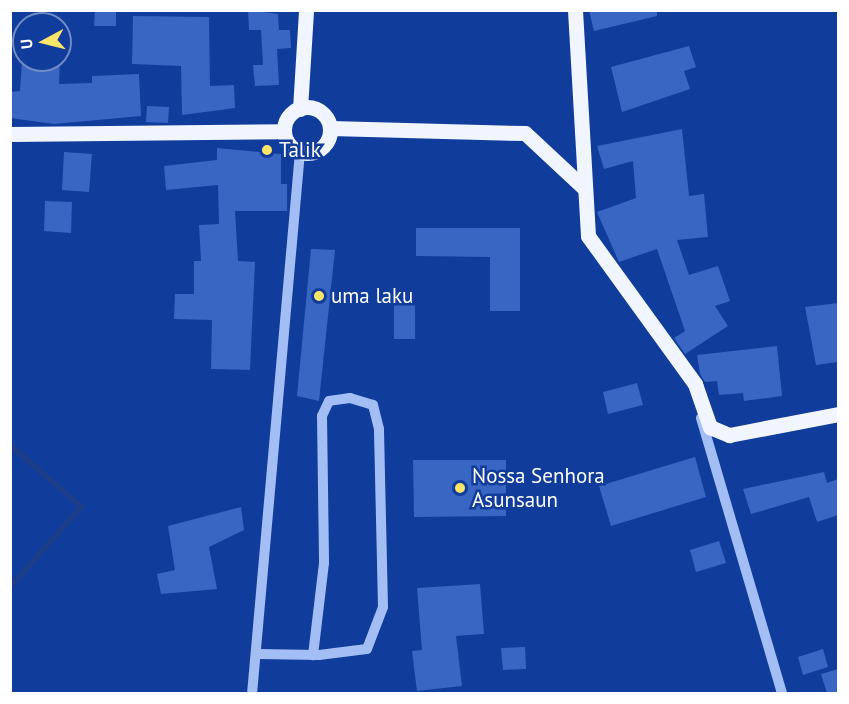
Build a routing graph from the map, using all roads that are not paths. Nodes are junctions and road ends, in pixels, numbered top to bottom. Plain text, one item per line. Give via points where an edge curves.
1 (306, 10) edge
2 (574, 10) edge
3 (300, 108) junction
4 (330, 128) junction
5 (284, 131) junction
6 (10, 134) edge
7 (300, 152) junction
8 (584, 188) junction
9 (695, 384) junction
10 (838, 414) edge
11 (258, 654) junction
12 (313, 655) junction
13 (252, 693) edge
14 (782, 693) edge

1 - 3 main road
2 - 8 main road
3 - 4 main road via 323,113
3 - 5 main road via 288,117
4 - 7 main road via 325,145
4 - 8 main road via 525,133
5 - 6 main road
5 - 7 main road via 289,144
7 - 11 street
8 - 9 main road via 588,236
9 - 10 main road via 710,427 729,435
9 - 14 street via 706,450
11 - 12 street
11 - 13 street
12 - 12 street via 367,649 383,607 379,429 373,405 350,398 329,401 322,416 324,573

